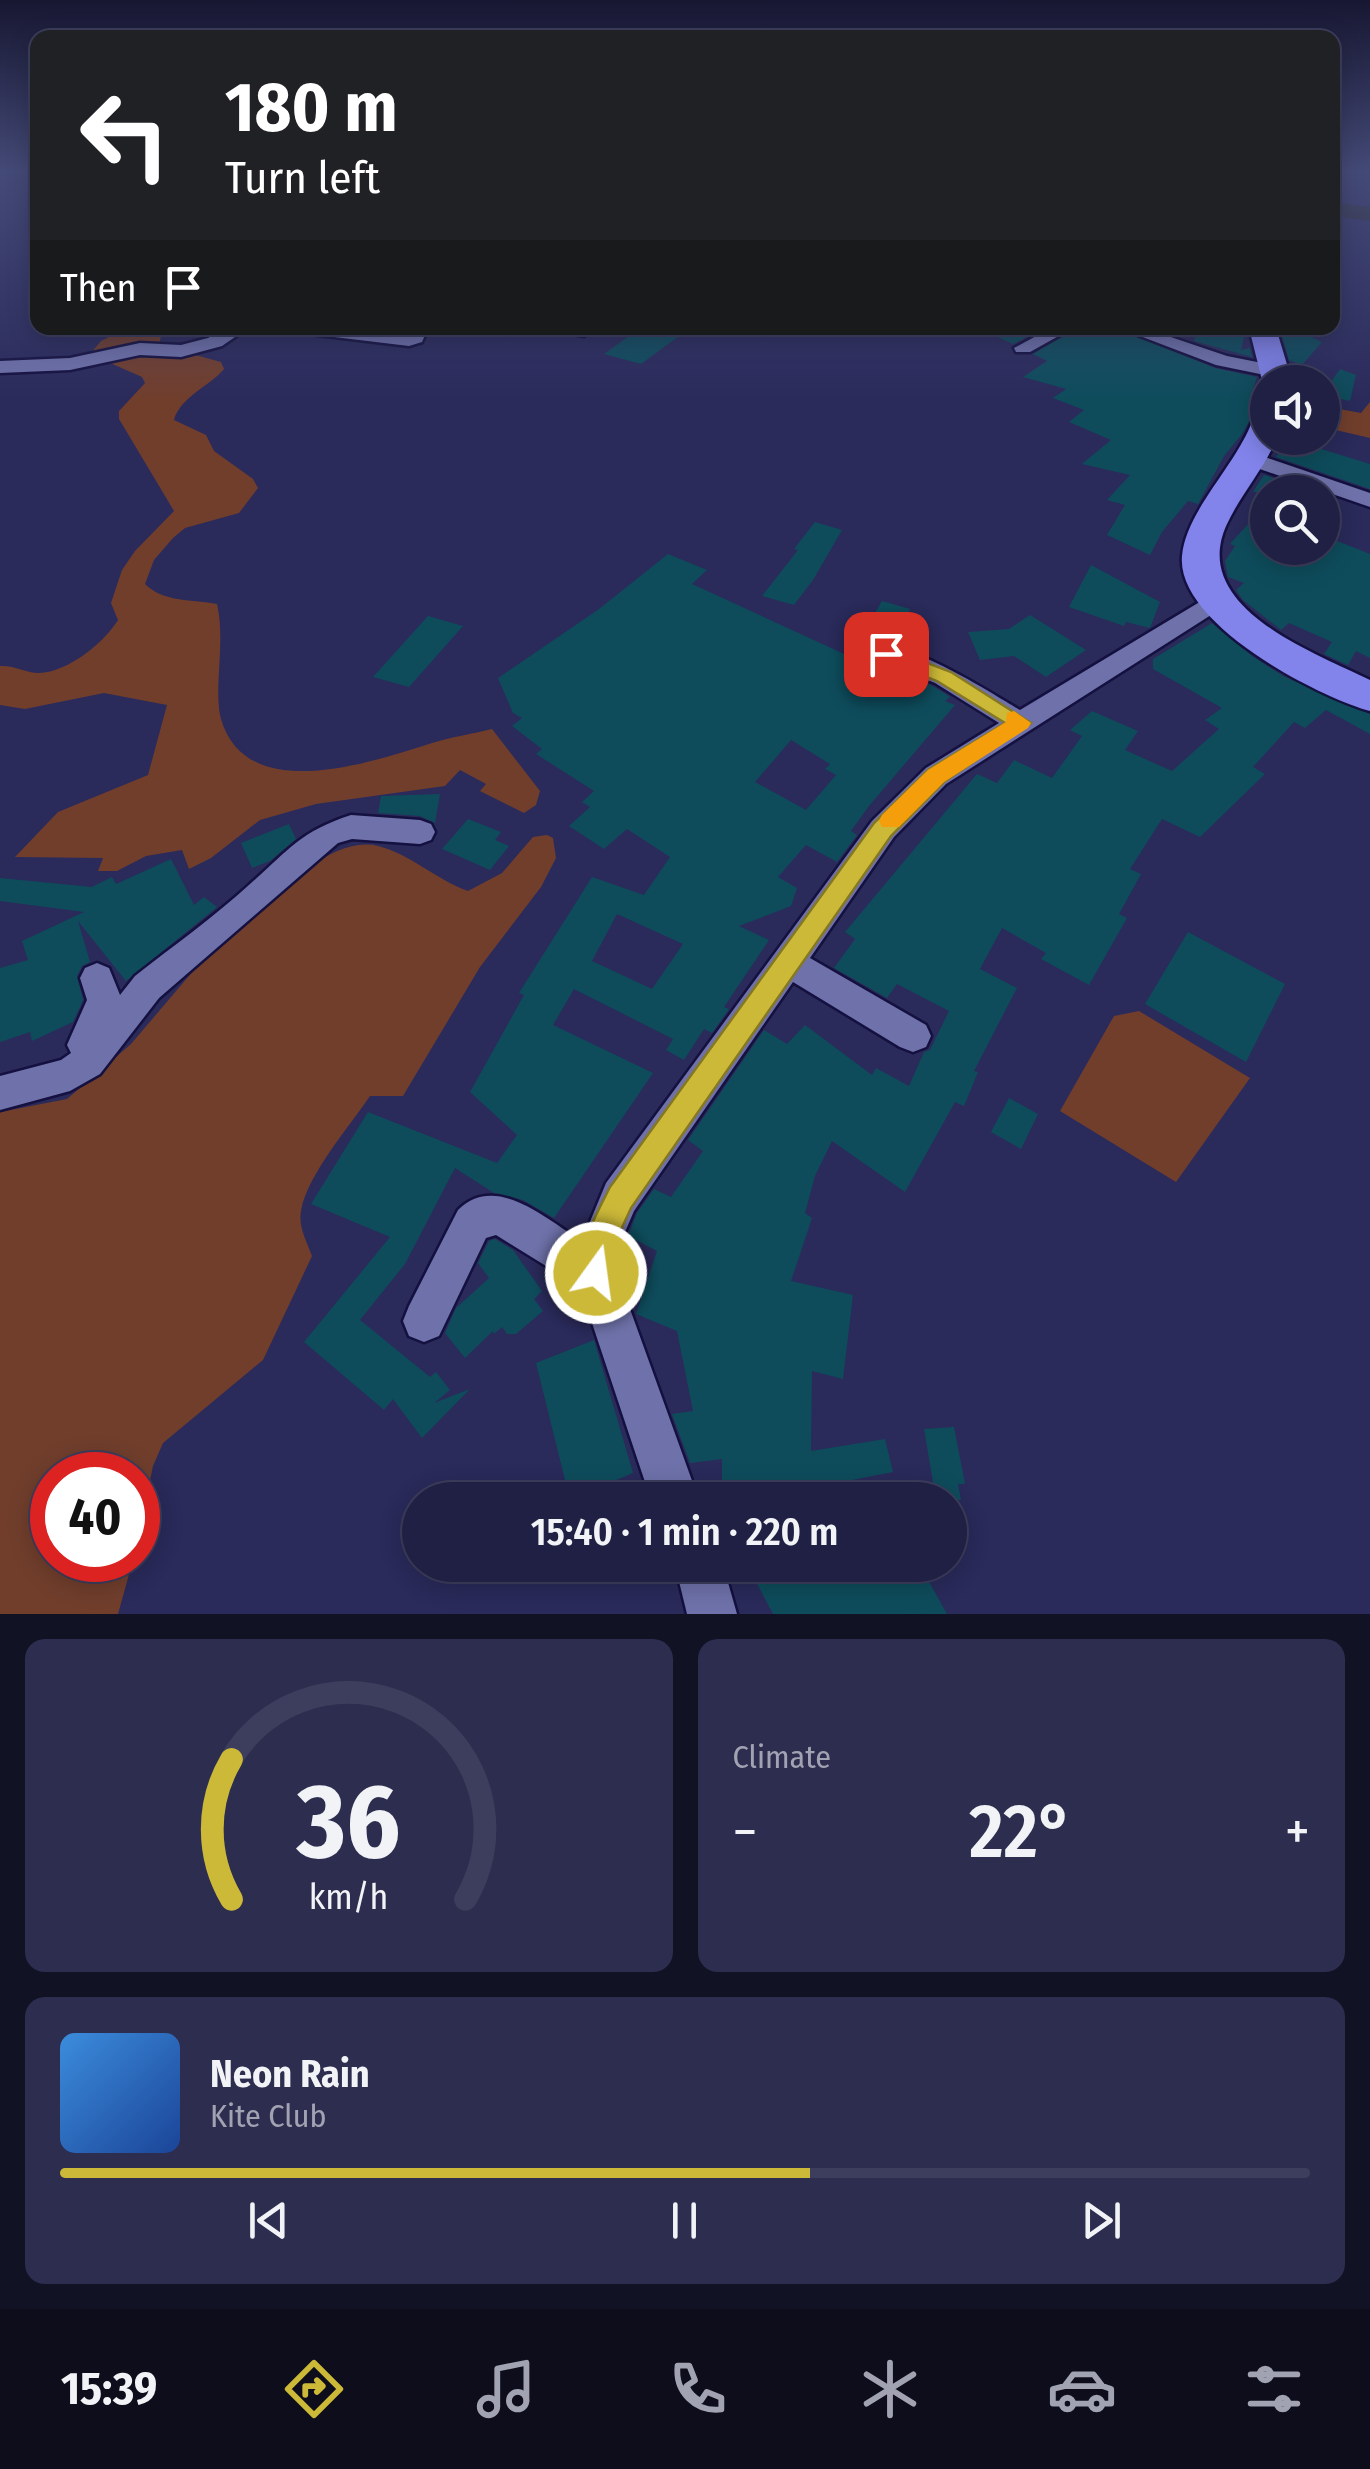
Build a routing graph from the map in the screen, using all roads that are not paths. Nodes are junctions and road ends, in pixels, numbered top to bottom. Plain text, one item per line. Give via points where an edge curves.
1 (228, 335) edge
2 (366, 335) edge
3 (415, 335) edge
4 (1050, 335) edge
5 (1148, 335) edge
6 (1266, 335) edge
7 (1023, 348) dead end
8 (1272, 365) edge
9 (0, 367) edge
10 (1250, 369) edge
11 (1255, 455) edge
12 (1253, 460) junction
13 (1370, 500) edge
14 (1213, 602) junction
15 (886, 654) dead end
16 (1370, 697) edge
17 (1021, 723) junction
18 (420, 832) dead end
19 (788, 962) junction
20 (97, 978) dead end
21 (913, 1036) dead end
22 (70, 1074) junction
23 (0, 1093) edge
24 (596, 1273) junction
25 (424, 1321) dead end
26 (668, 1482) edge
27 (704, 1582) edge
28 (712, 1614) edge

1 - 9 street via 181,350
2 - 3 street
4 - 7 street
5 - 10 street
6 - 8 highway
11 - 12 highway
12 - 13 street
12 - 14 highway via 1198,551
14 - 16 highway via 1284,652
14 - 17 street
15 - 17 street via 944,676
17 - 19 street via 918,792 882,829
18 - 22 street via 351,828 306,849 147,988 102,1048
19 - 21 street
19 - 24 street via 620,1197
20 - 22 street via 104,1000
22 - 23 street
24 - 25 street via 501,1214 481,1215
24 - 26 street
27 - 28 street

